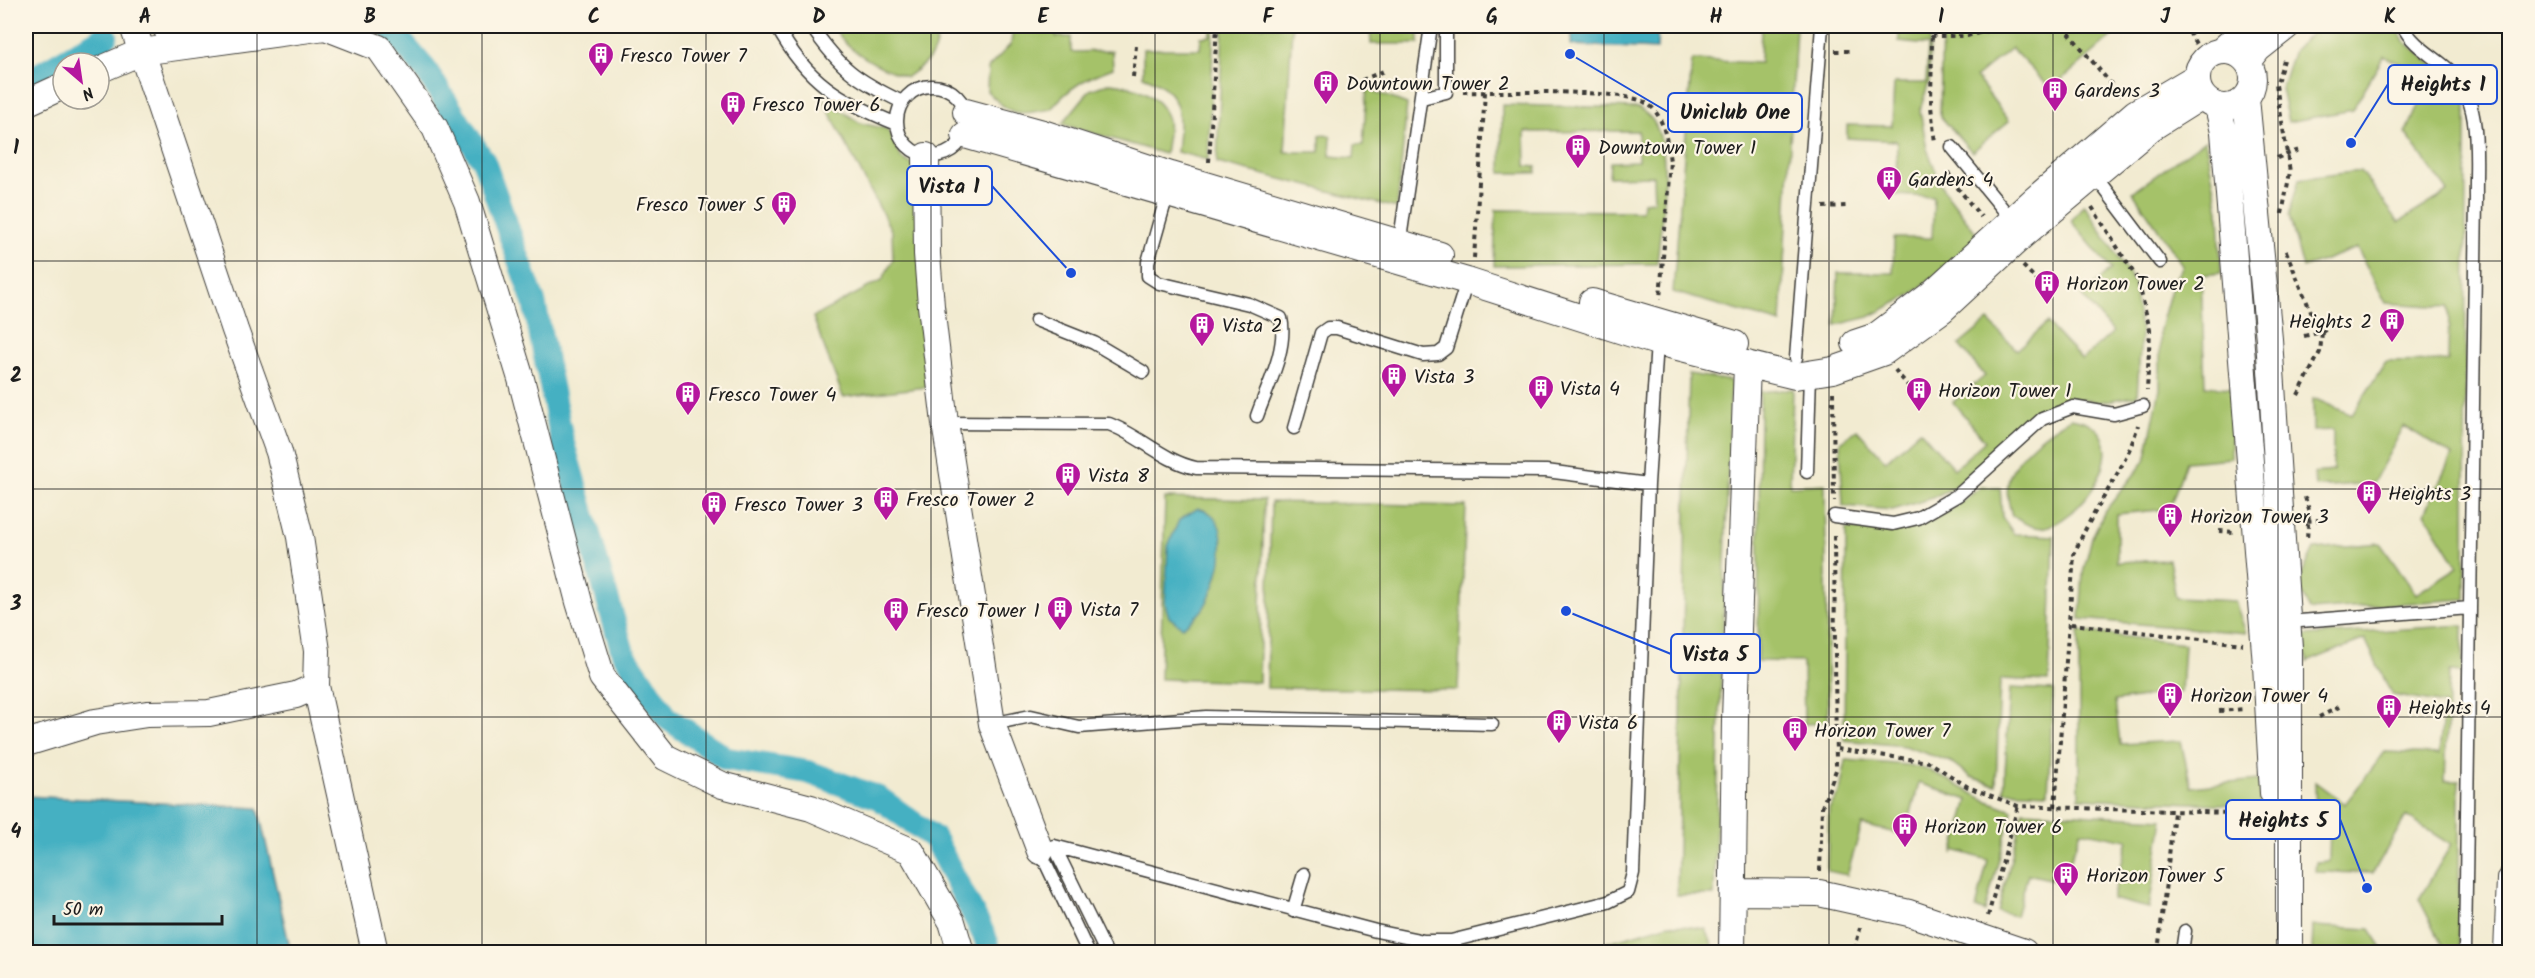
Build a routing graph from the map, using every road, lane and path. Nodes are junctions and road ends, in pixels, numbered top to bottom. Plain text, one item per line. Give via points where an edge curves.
1 (133, 26) edge
2 (811, 26) edge
3 (1217, 26) edge
4 (1431, 26) edge
5 (1446, 26) edge
6 (1821, 26) edge
7 (1933, 26) edge
8 (2006, 26) edge
9 (2063, 26) edge
10 (2249, 26) edge
11 (2288, 26) edge
12 (2403, 26) edge
13 (777, 27) dead end
14 (2189, 32) dead end
15 (171, 36) edge
16 (2196, 45) dead end
17 (1136, 46) dead end
18 (1836, 51) dead end
19 (1849, 51) dead end
20 (2222, 51) junction
21 (141, 52) junction
22 (2285, 56) dead end
23 (2248, 62) junction
24 (111, 65) edge
25 (1386, 70) dead end
26 (1134, 77) dead end
27 (1362, 80) dead end
28 (51, 92) edge
29 (1446, 92) junction
30 (1485, 92) junction
31 (2206, 93) junction
32 (1422, 98) junction
33 (2246, 98) junction
34 (902, 102) junction
35 (26, 103) edge
36 (2135, 112) junction
37 (965, 123) junction
38 (897, 124) junction
39 (1952, 147) dead end
40 (2299, 150) dead end
41 (932, 156) junction
42 (2287, 156) junction
43 (2277, 158) dead end
44 (2087, 182) junction
45 (1208, 186) junction
46 (1163, 187) junction
47 (1846, 206) dead end
48 (1830, 207) dead end
49 (2012, 220) junction
50 (2280, 223) dead end
51 (2285, 245) dead end
52 (1397, 253) junction
53 (2160, 262) dead end
54 (2024, 267) dead end
55 (1470, 273) junction
56 (2037, 280) dead end
57 (1036, 320) dead end
58 (2338, 322) dead end
59 (1658, 332) junction
60 (2322, 332) junction
61 (2304, 336) dead end
62 (1747, 364) junction
63 (1813, 367) junction
64 (1894, 370) dead end
65 (1143, 372) dead end
66 (1910, 388) dead end
67 (2293, 405) dead end
68 (2143, 406) junction
69 (1257, 416) dead end
70 (952, 422) junction
71 (1294, 428) dead end
72 (1807, 472) dead end
73 (1648, 484) junction
74 (2302, 489) dead end
75 (1834, 516) junction
76 (2219, 531) dead end
77 (2233, 532) dead end
78 (2307, 549) dead end
79 (2470, 608) junction
80 (2287, 621) junction
81 (2071, 624) junction
82 (2264, 646) junction
83 (316, 686) junction
84 (2343, 705) dead end
85 (2239, 709) dead end
86 (2219, 711) dead end
87 (2319, 717) dead end
88 (1000, 722) junction
89 (1492, 724) dead end
90 (26, 743) edge
91 (1837, 749) junction
92 (2018, 806) junction
93 (2055, 807) junction
94 (2174, 812) junction
95 (2274, 814) junction
96 (1047, 848) junction
97 (1305, 873) dead end
98 (2510, 879) edge
99 (1734, 892) junction
100 (1819, 892) junction
101 (1293, 911) junction
102 (2185, 931) dead end
103 (1859, 935) dead end
104 (1990, 944) edge
105 (2078, 946) dead end
106 (1855, 949) dead end
107 (375, 952) edge
108 (961, 952) edge
109 (1088, 952) edge
110 (1106, 952) edge
111 (1732, 952) edge
112 (2024, 952) edge
113 (2076, 952) edge
114 (2158, 952) edge
115 (2182, 952) edge
116 (2274, 952) edge
117 (2289, 952) edge
118 (2465, 952) edge
119 (2507, 952) edge

1 - 21 street
2 - 34 lane via 842,67 863,83
3 - 45 path
4 - 32 lane
5 - 29 lane
6 - 63 lane
7 - 8 path via 1932,36 1967,36
9 - 36 path
10 - 20 street
11 - 23 street
12 - 79 lane via 2409,38 2454,75 2472,103 2476,198
13 - 38 lane via 791,53 822,86 864,111
14 - 16 path
15 - 21 street
15 - 108 street via 325,27 378,48 435,128 467,202 521,379 602,677 665,757 722,785 811,808 911,851 951,922
17 - 26 path
18 - 19 path
20 - 23 street via 2240,55
20 - 31 street via 2204,59
21 - 24 street
21 - 83 street via 279,452 300,537 317,651
22 - 42 path via 2276,84
23 - 33 street via 2253,80
25 - 27 path
28 - 35 street
29 - 30 path
29 - 32 lane
30 - 55 path
30 - 59 path via 1631,97 1647,103 1658,116 1670,161
31 - 33 street via 2228,107
31 - 36 street
31 - 44 street via 2151,129
31 - 82 street via 2224,132
32 - 52 lane
33 - 80 street via 2269,339
34 - 37 lane via 920,88 943,87 962,101
34 - 38 lane
36 - 49 street
37 - 41 lane via 958,145
37 - 46 street
38 - 41 lane via 906,145
39 - 49 lane
40 - 42 path
41 - 70 street via 927,254
42 - 43 path
42 - 50 path via 2290,172
44 - 53 lane
44 - 63 street via 1942,310 1884,352
44 - 68 path via 2138,280 2150,330 2149,381
45 - 46 street
45 - 52 street
46 - 52 street
46 - 69 lane via 1148,276 1159,283 1249,304 1281,318 1278,355
47 - 48 path
49 - 63 street via 1929,296 1876,336 1827,354
51 - 60 path
52 - 55 street
54 - 56 path
55 - 59 street
55 - 71 lane via 1446,348 1438,354 1423,355 1337,328 1322,333
57 - 65 lane via 1094,343
58 - 60 path
59 - 62 street
59 - 63 street
59 - 73 lane
60 - 61 path
60 - 67 path via 2320,352
62 - 63 street via 1795,376
62 - 99 street via 1735,719
63 - 72 lane
63 - 75 path
64 - 66 path
68 - 75 lane via 2114,414 2073,407 2042,419 1967,488 1918,518 1893,524
68 - 81 path via 2117,478 2083,531 2074,555
70 - 73 lane via 1108,424 1179,464 1196,468 1546,471
70 - 88 street
73 - 101 lane via 1633,873 1628,892 1608,902 1451,941 1407,938
74 - 78 path via 2309,510
75 - 91 path
76 - 77 path
79 - 80 lane
79 - 118 lane
80 - 117 street
81 - 82 path
81 - 93 path
82 - 95 street
83 - 90 street via 296,695 209,713 147,714 95,722
83 - 107 street
84 - 87 path
85 - 86 path
88 - 89 lane via 1030,716 1079,726 1206,717
88 - 96 street
91 - 92 path via 1929,762 1968,787
91 - 100 path via 1836,770 1822,807
92 - 93 path
92 - 104 path
93 - 94 path
94 - 95 path
94 - 114 path
95 - 116 street
96 - 101 lane
96 - 109 lane
96 - 110 lane
97 - 101 lane
98 - 119 street
99 - 100 street
99 - 111 street
100 - 104 street via 1909,913
102 - 115 lane
103 - 106 path
104 - 112 street
105 - 113 path

